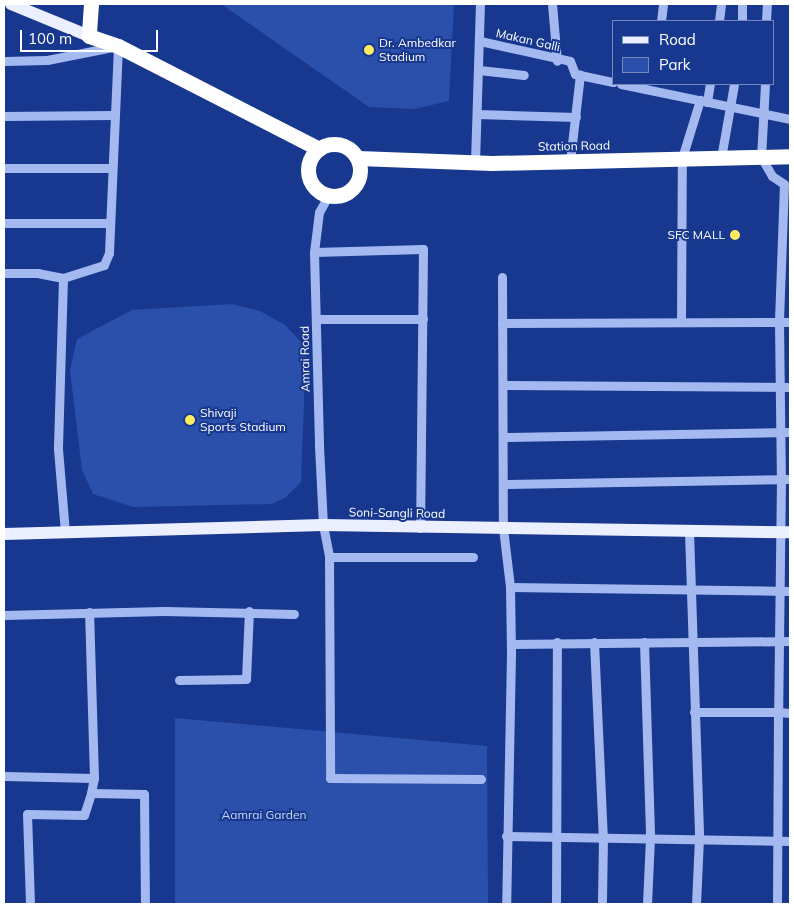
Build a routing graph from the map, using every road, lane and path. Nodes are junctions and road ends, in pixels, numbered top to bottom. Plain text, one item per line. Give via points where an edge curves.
1 (10, 4) edge
2 (91, 4) edge
3 (480, 4) edge
4 (552, 4) edge
5 (663, 4) edge
6 (721, 4) edge
7 (742, 4) edge
8 (766, 4) edge
9 (4, 10) edge
10 (28, 13) junction
11 (661, 20) edge
12 (719, 20) edge
13 (742, 20) edge
14 (766, 20) edge
15 (89, 36) junction
16 (480, 41) junction
17 (118, 46) junction
18 (4, 61) edge
19 (557, 61) junction
20 (479, 70) junction
21 (524, 75) dead end
22 (580, 75) junction
23 (612, 82) edge
24 (633, 85) edge
25 (710, 85) edge
26 (734, 85) edge
27 (765, 85) edge
28 (656, 87) edge
29 (704, 101) junction
30 (730, 106) junction
31 (113, 114) junction
32 (477, 114) junction
33 (765, 114) junction
34 (4, 116) edge
35 (576, 117) junction
36 (790, 119) edge
37 (319, 149) junction
38 (790, 153) edge
39 (761, 157) junction
40 (358, 158) junction
41 (682, 158) junction
42 (721, 158) junction
43 (570, 161) junction
44 (475, 162) junction
45 (4, 168) edge
46 (112, 168) junction
47 (328, 196) junction
48 (4, 223) edge
49 (110, 223) junction
50 (314, 252) junction
51 (4, 273) edge
52 (502, 277) dead end
53 (63, 278) junction
54 (317, 319) junction
55 (424, 319) junction
56 (681, 322) junction
57 (779, 322) junction
58 (790, 322) edge
59 (502, 323) junction
60 (503, 385) junction
61 (780, 387) junction
62 (790, 387) edge
63 (780, 432) junction
64 (790, 432) edge
65 (503, 437) junction
66 (786, 479) edge
67 (503, 484) junction
68 (323, 525) junction
69 (420, 528) junction
70 (503, 528) junction
71 (690, 531) junction
72 (785, 532) edge
73 (65, 533) junction
74 (4, 534) edge
75 (329, 557) junction
76 (472, 557) dead end
77 (510, 588) junction
78 (690, 591) junction
79 (779, 591) junction
80 (790, 591) edge
81 (249, 611) junction
82 (89, 612) junction
83 (294, 614) dead end
84 (4, 615) edge
85 (779, 640) junction
86 (691, 641) junction
87 (790, 641) edge
88 (557, 642) junction
89 (594, 642) junction
90 (644, 642) junction
91 (510, 644) junction
92 (179, 680) dead end
93 (694, 712) junction
94 (778, 712) junction
95 (790, 713) edge
96 (4, 776) edge
97 (94, 778) junction
98 (481, 779) dead end
99 (91, 793) junction
100 (506, 836) junction
101 (557, 836) junction
102 (604, 837) junction
103 (650, 838) junction
104 (699, 838) junction
105 (778, 840) junction
106 (790, 840) edge
107 (30, 904) edge
108 (145, 904) edge
109 (506, 904) edge
110 (556, 904) edge
111 (602, 904) edge
112 (647, 904) edge
113 (696, 904) edge
114 (777, 904) edge

1 - 10 main road
2 - 15 highway
3 - 16 street
4 - 19 street
5 - 11 street
6 - 12 street
7 - 13 street
8 - 14 street
9 - 10 main road
10 - 15 main road
15 - 17 highway
16 - 19 street, Makan Galli
16 - 20 street
17 - 18 street via 47,60
17 - 31 street
17 - 37 highway
19 - 22 street, Makan Galli via 570,61 575,74
20 - 21 street
20 - 32 street
22 - 23 street
22 - 35 street
24 - 28 street
25 - 29 street
26 - 30 street
27 - 33 street
28 - 29 street
29 - 30 street
29 - 41 street
30 - 33 street
30 - 42 street
31 - 34 street
31 - 46 street
32 - 35 street
32 - 44 street
33 - 36 street
33 - 39 street
35 - 43 street
37 - 40 highway via 336,144 352,151
37 - 47 highway via 308,172 316,188
38 - 39 highway, Station Road
39 - 42 highway, Station Road
39 - 57 street via 772,176 784,184
40 - 44 highway, Station Road
40 - 47 highway via 360,174 353,188 339,196
41 - 42 highway, Station Road
41 - 43 highway, Station Road
41 - 56 street
43 - 44 highway, Station Road
45 - 46 street
46 - 49 street
47 - 50 street, Amrai Road via 319,212
48 - 49 street
49 - 53 street via 109,253 104,265
50 - 54 street, Amrai Road
50 - 55 street via 423,249
51 - 53 street via 38,273
52 - 59 street
53 - 73 street via 58,449
54 - 55 street
54 - 68 street, Amrai Road
55 - 69 street
56 - 57 street
56 - 59 street
57 - 58 street
57 - 61 street
59 - 60 street
60 - 61 street
60 - 65 street
61 - 62 street
61 - 63 street
63 - 64 street
63 - 65 street
63 - 66 street
65 - 67 street
66 - 67 street
66 - 72 street
67 - 70 street
68 - 69 main road, Soni-Sangli Road
68 - 73 main road, Soni-Sangli Road
68 - 75 street, Amrai Road
69 - 70 main road, Soni-Sangli Road
70 - 71 main road, Soni-Sangli Road
70 - 77 street
71 - 72 main road, Soni-Sangli Road
71 - 78 street
72 - 79 street
73 - 74 main road, Soni-Sangli Road
75 - 76 street
75 - 98 street, Amrai Road via 330,778
77 - 78 street
77 - 91 street
78 - 79 street
78 - 86 street
79 - 80 street
79 - 85 street
81 - 82 street
81 - 83 street
81 - 92 street via 246,679
82 - 84 street
82 - 97 street
85 - 86 street
85 - 87 street
85 - 94 street
86 - 90 street
86 - 93 street
88 - 89 street
88 - 91 street
88 - 101 street
89 - 90 street
89 - 102 street
90 - 103 street
91 - 100 street
93 - 94 street
93 - 104 street
94 - 95 street
94 - 105 street
96 - 97 street
97 - 99 street
99 - 107 street via 84,815 27,814
99 - 108 street via 144,794
100 - 101 street
100 - 109 street
101 - 102 street
101 - 110 street
102 - 103 street
102 - 111 street
103 - 104 street
103 - 112 street
104 - 105 street
104 - 113 street
105 - 106 street
105 - 114 street

